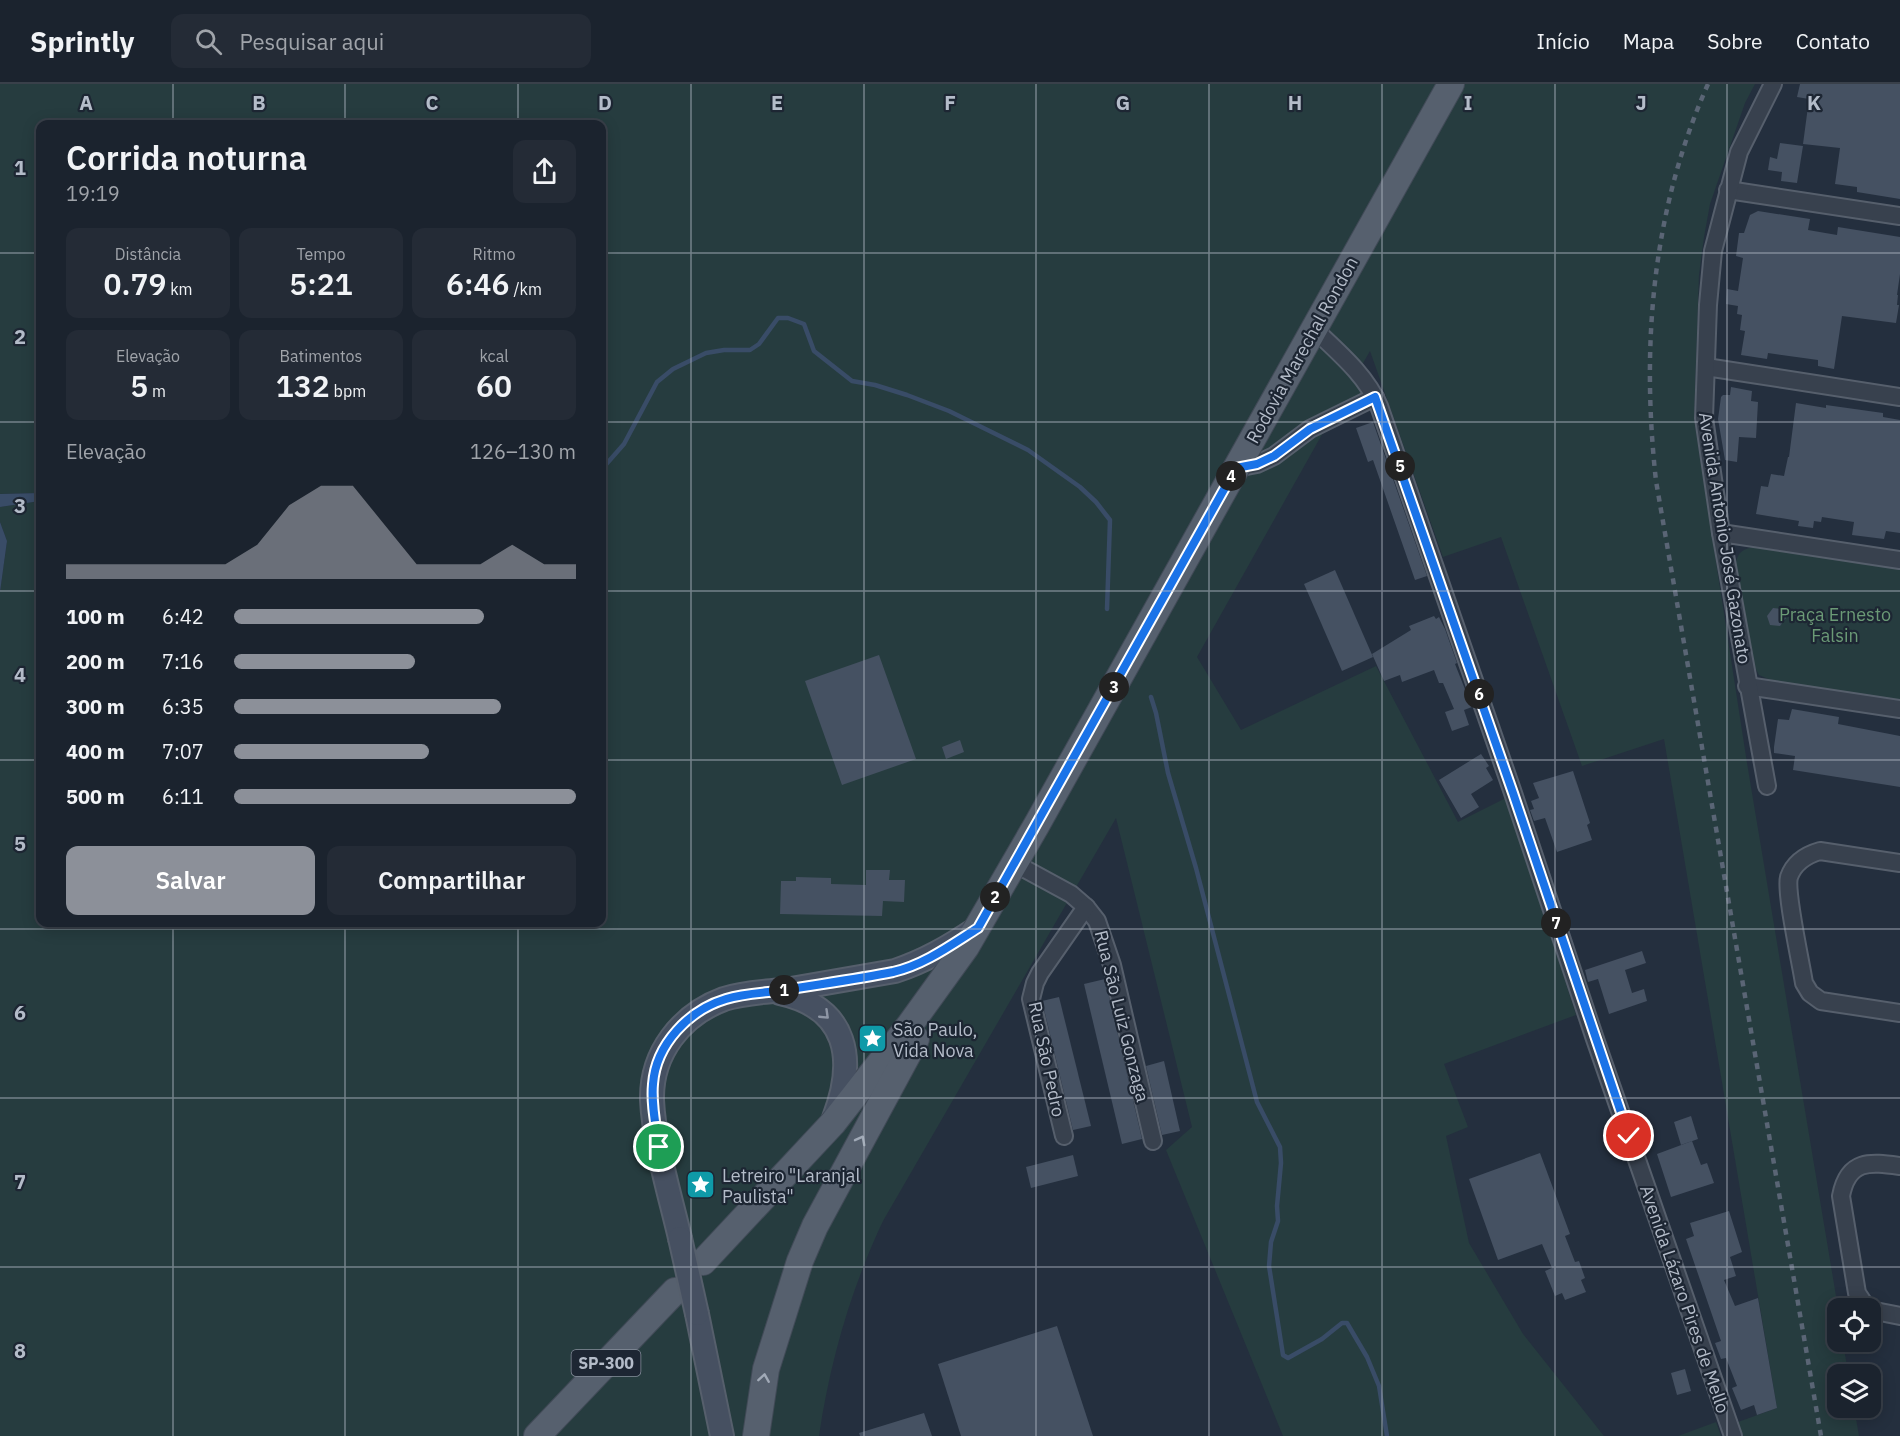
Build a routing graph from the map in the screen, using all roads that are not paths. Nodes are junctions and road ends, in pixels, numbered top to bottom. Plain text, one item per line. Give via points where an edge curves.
1 (1451, 84) edge
2 (1773, 84) edge
3 (1728, 189) junction
4 (1900, 216) edge
5 (1314, 329) junction
6 (1706, 367) junction
7 (1375, 397) junction
8 (1900, 397) edge
9 (1236, 468) junction
10 (1721, 532) junction
11 (1900, 560) edge
12 (1747, 686) junction
13 (1900, 709) edge
14 (1767, 786) dead end
15 (1014, 863) junction
16 (1900, 863) edge
17 (1086, 907) junction
18 (972, 937) junction
19 (773, 992) junction
20 (1900, 1013) edge
21 (833, 1123) junction
22 (1064, 1136) dead end
23 (1153, 1142) dead end
24 (1900, 1166) edge
25 (703, 1262) dead end
26 (675, 1291) dead end
27 (1861, 1298) edge
28 (1881, 1312) edge
29 (1900, 1316) edge
30 (537, 1436) edge
31 (722, 1436) edge
32 (756, 1436) edge
33 (1733, 1436) edge

1 - 5 main road, Rodovia Marechal Rondon
2 - 3 street, Avenida Antonio José Gazonato via 1739,152
3 - 4 street
3 - 6 street, Avenida Antonio José Gazonato via 1713,252
5 - 7 street, Avenida Lázaro Pires de Mello via 1352,366
5 - 9 main road, Rodovia Marechal Rondon
6 - 8 street
6 - 10 street, Avenida Antonio José Gazonato via 1705,426
7 - 9 street via 1310,429 1274,456
7 - 33 street, Avenida Lázaro Pires de Mello
9 - 15 main road, Rodovia Marechal Rondon
10 - 11 street
10 - 12 street, Avenida Antonio José Gazonato
12 - 13 street
12 - 14 street, Avenida Antonio José Gazonato
15 - 17 street, Rua São Luiz Gonzaga via 1071,894
15 - 18 main road, Rodovia Marechal Rondon
16 - 20 street via 1820,852 1798,863 1788,885 1804,983 1810,993 1821,1001
17 - 22 street, Rua São Pedro via 1040,973 1031,999
17 - 23 street, Rua São Luiz Gonzaga via 1097,921 1109,955
18 - 19 main road via 895,971
18 - 21 main road, Rodovia Marechal Rondon
32 -> 18 main road via 766,1369 815,1226
19 -> 21 main road via 813,1004 836,1026 845,1060 842,1099
19 - 31 main road, bridge via 725,999 702,1010 679,1028 668,1043 653,1082 655,1120
21 - 25 main road, Rodovia Marechal Rondon
24 - 27 street via 1864,1164 1851,1173 1842,1188
26 - 30 main road, SP-300
28 - 29 street

